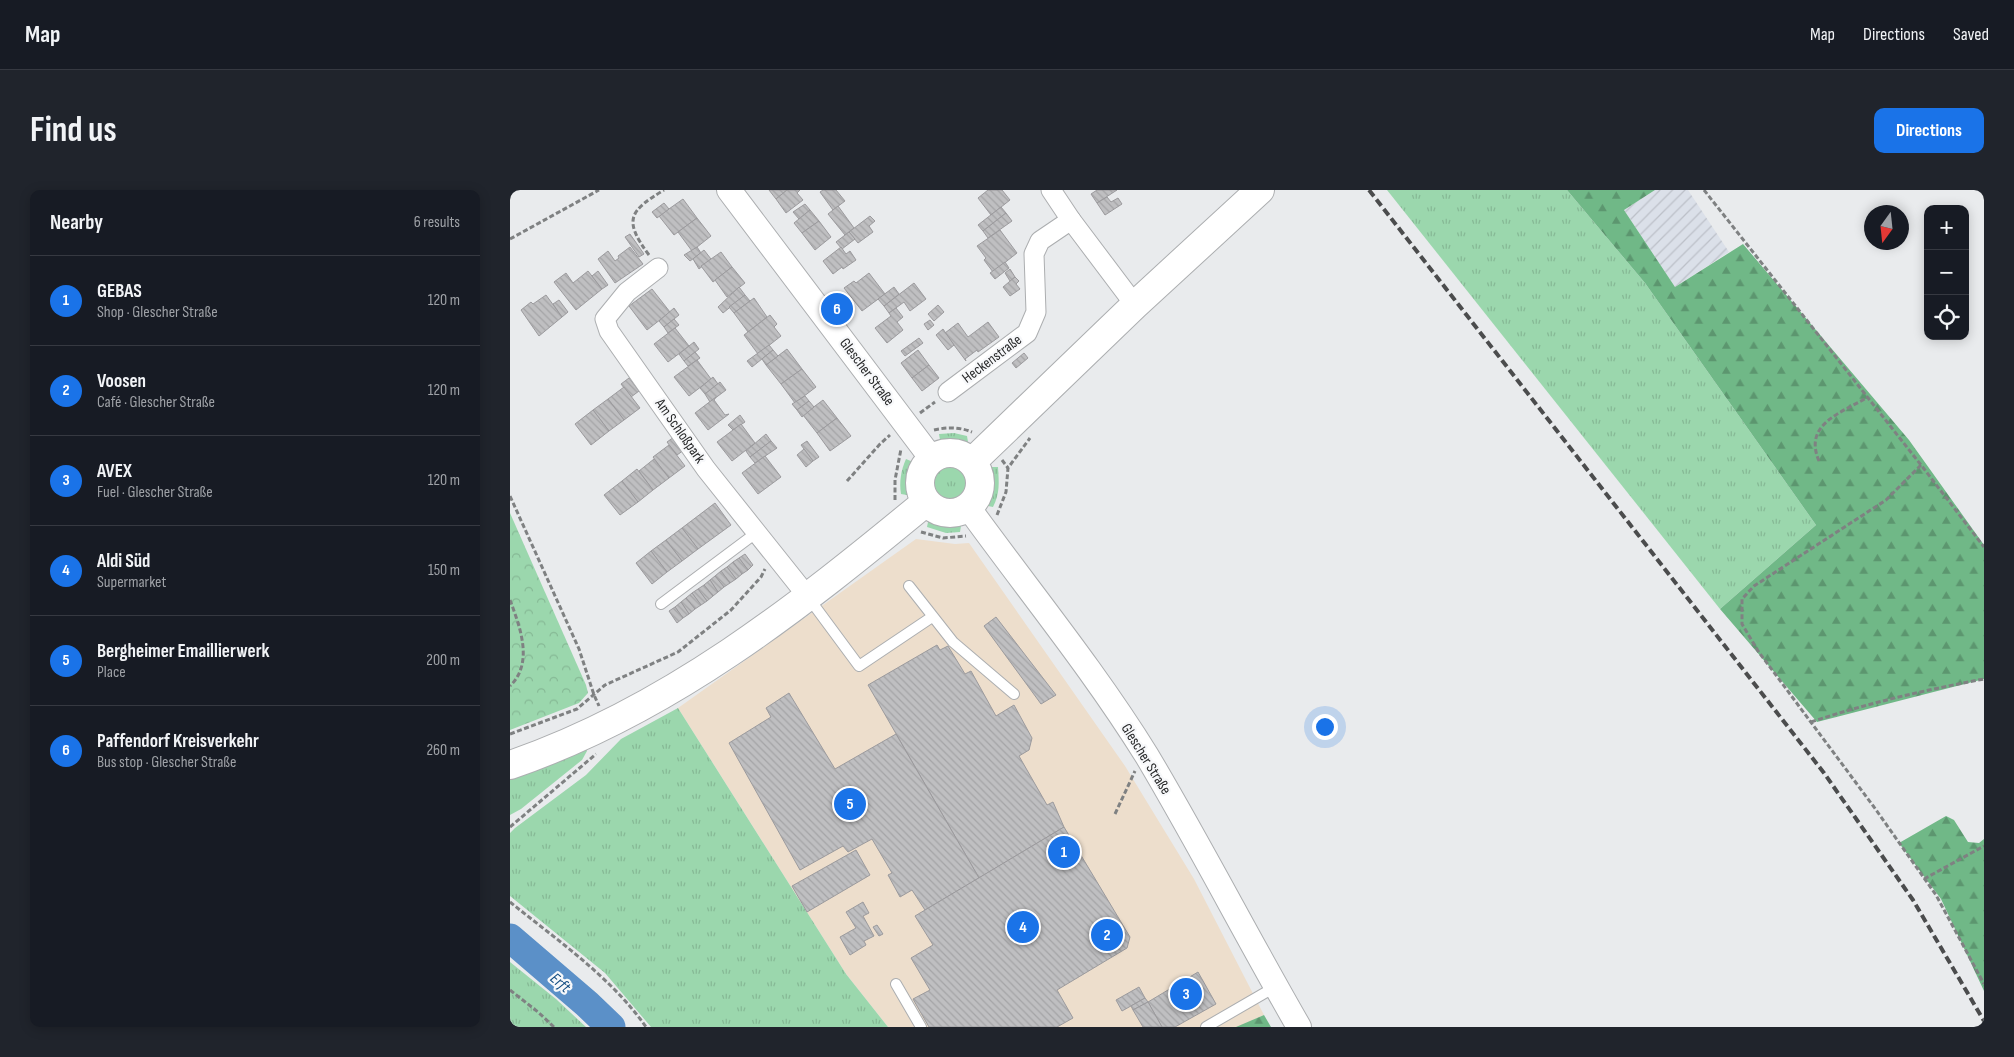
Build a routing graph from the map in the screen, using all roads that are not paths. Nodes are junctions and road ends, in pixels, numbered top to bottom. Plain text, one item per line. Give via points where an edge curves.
1 (729, 190) edge
2 (1051, 190) edge
3 (1260, 190) edge
4 (1071, 220) junction
5 (658, 268) road end
6 (1135, 304) junction
7 (948, 392) road end
8 (932, 459) junction
9 (972, 462) junction
10 (926, 502) junction
11 (976, 517) junction
12 (756, 533) junction
13 (909, 586) dead end
14 (808, 597) junction
15 (661, 604) dead end
16 (932, 617) junction
17 (1014, 694) dead end
18 (510, 766) edge
19 (896, 984) dead end
20 (1275, 987) junction
21 (921, 1027) edge
22 (1206, 1027) edge
23 (1299, 1027) edge

1 - 8 street, Glescher Straße
2 - 4 street
3 - 6 main road
4 - 6 street
4 - 7 street, Heckenstraße via 1040,241 1034,254 1036,312 1027,333
5 - 12 street, Am Schloßpark via 627,292 605,319 609,331 706,469
6 - 9 main road
8 - 9 main road via 952,453
8 - 10 main road via 923,470 919,484
9 - 11 main road via 980,476
10 - 11 main road via 935,510
10 - 14 main road
11 - 20 street, Glescher Straße via 1068,640 1146,755 1219,881
12 - 14 street, Am Schloßpark
12 - 15 lane
13 - 16 lane
14 - 16 lane via 859,666
14 - 18 main road via 670,692 598,729
16 - 17 lane via 953,642
19 - 21 lane
20 - 22 lane
20 - 23 street, Glescher Straße

